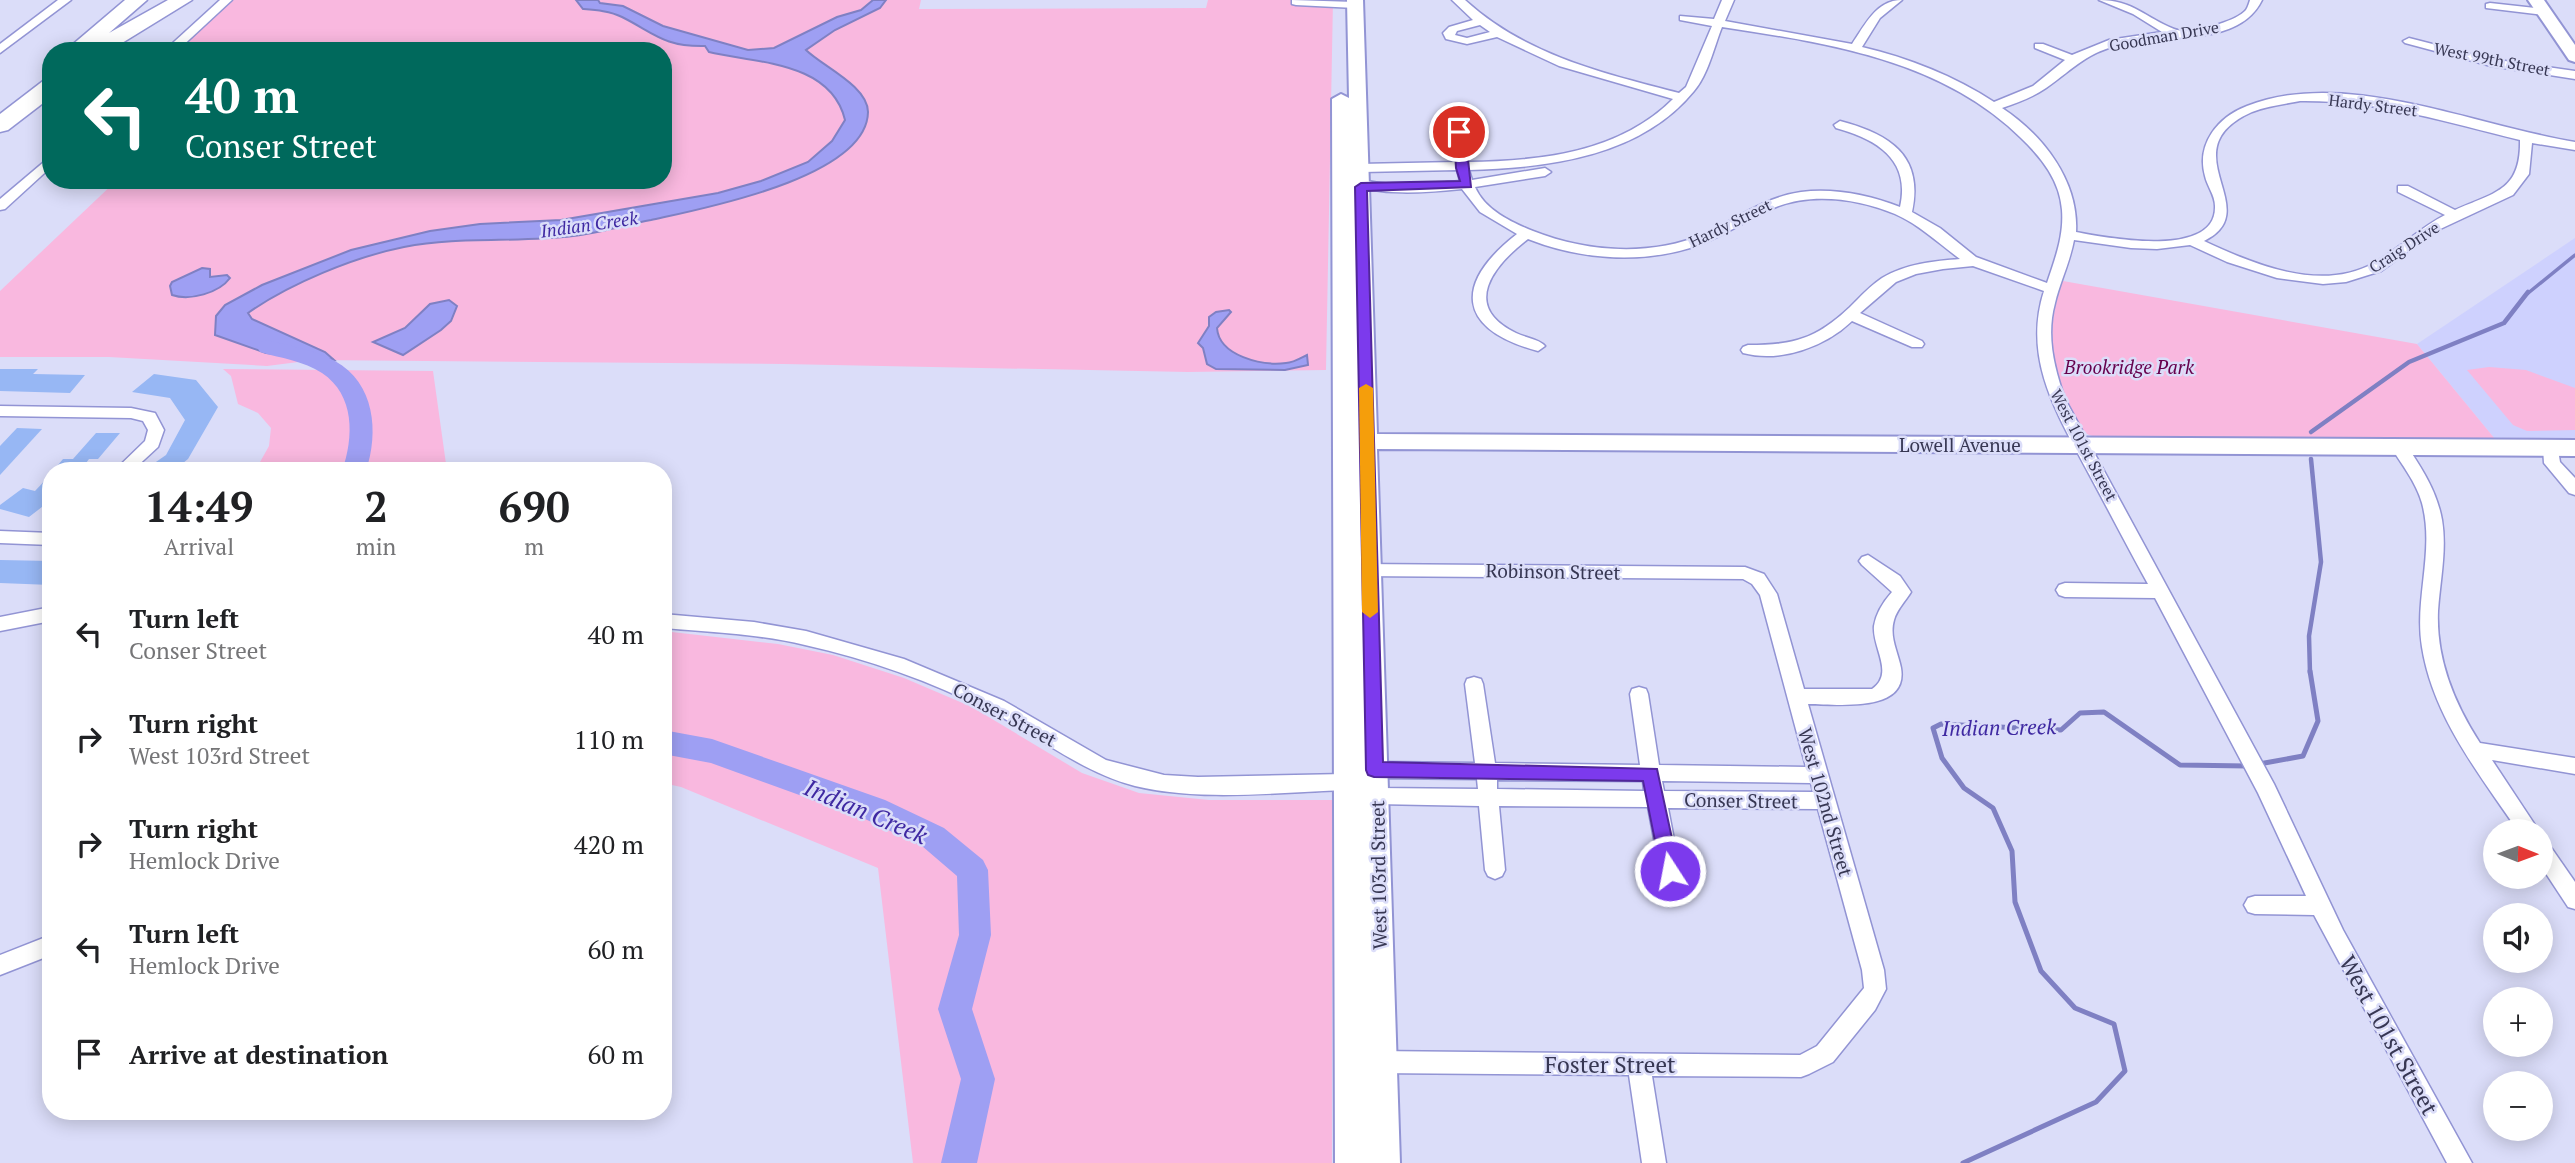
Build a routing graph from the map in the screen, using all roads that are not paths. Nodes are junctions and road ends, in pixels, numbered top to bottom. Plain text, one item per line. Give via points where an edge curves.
1 (65, 0) edge
2 (137, 0) edge
3 (156, 0) edge
4 (183, 0) edge
5 (226, 0) edge
6 (1458, 0) edge
7 (1728, 0) edge
8 (1896, 0) edge
9 (2105, 0) edge
10 (2256, 0) edge
11 (1345, 3) edge
12 (1296, 5) dead end
13 (2490, 6) dead end
14 (2540, 6) edge
15 (1684, 18) dead end
16 (1481, 21) junction
17 (1718, 23) junction
18 (1499, 33) junction
19 (2172, 33) junction
20 (2409, 41) dead end
21 (86, 42) edge
22 (105, 42) edge
23 (109, 42) edge
24 (180, 42) edge
25 (2039, 46) dead end
26 (1855, 49) junction
27 (0, 50) edge
28 (2575, 57) edge
29 (2074, 60) junction
30 (2575, 75) edge
31 (42, 77) edge
32 (42, 93) edge
33 (1682, 98) junction
34 (1992, 107) junction
35 (0, 108) edge
36 (1469, 114) dead end
37 (0, 125) edge
38 (1840, 125) dead end
39 (2526, 138) junction
40 (2575, 146) edge
41 (1582, 155) junction
42 (42, 168) edge
43 (1462, 168) junction
44 (1354, 177) junction
45 (1467, 184) junction
46 (2403, 189) dead end
47 (0, 206) edge
48 (1905, 214) junction
49 (2456, 216) junction
50 (1527, 233) junction
51 (2069, 235) junction
52 (2190, 240) junction
53 (1975, 262) junction
54 (2052, 289) junction
55 (1851, 315) junction
56 (1917, 344) dead end
57 (1538, 346) dead end
58 (1748, 350) dead end
59 (0, 411) edge
60 (1356, 442) junction
61 (2081, 444) junction
62 (2399, 447) junction
63 (2551, 448) junction
64 (2575, 448) edge
65 (132, 462) edge
66 (2575, 489) edge
67 (0, 537) edge
68 (42, 539) edge
69 (1868, 561) dead end
70 (1358, 570) junction
71 (1758, 579) joint
72 (2065, 590) dead end
73 (2161, 591) junction
74 (42, 616) edge
75 (672, 622) edge
76 (0, 624) edge
77 (1474, 684) dead end
78 (1639, 694) dead end
79 (1796, 697) junction
80 (2476, 750) junction
81 (2575, 766) edge
82 (1374, 770) junction
83 (1486, 772) junction
84 (1651, 774) junction
85 (1818, 775) junction
86 (1347, 782) junction
87 (1376, 796) junction
88 (1489, 798) junction
89 (1656, 799) junction
90 (1826, 802) junction
91 (2521, 819) edge
92 (2553, 867) edge
93 (1495, 870) dead end
94 (1670, 871) dead end
95 (2575, 900) edge
96 (2255, 905) dead end
97 (2320, 906) junction
98 (42, 949) edge
99 (0, 965) edge
100 (1851, 1023) joint
101 (1352, 1062) junction
102 (1382, 1062) junction
103 (1639, 1064) junction
104 (1352, 1163) edge
105 (1383, 1163) edge
106 (1654, 1163) edge
107 (2460, 1163) edge

1 - 27 street
2 - 21 highway
3 - 22 highway
4 - 23 highway
5 - 24 street
6 - 16 street
7 - 17 street
8 - 26 street via 1876,16
9 - 19 street
10 - 19 street, Goodman Drive via 2250,13 2235,23
11 - 12 street
11 - 44 main road, West 103rd Street
13 - 14 street, West 99th Street
14 - 28 main road, West 99th Street
15 - 17 street, West 101st Street
16 - 18 street
16 - 18 street via 1453,29 1450,37 1467,41
17 - 26 street, West 101st Street
17 - 33 street via 1697,76
18 - 33 street via 1559,61
19 - 29 street, Goodman Drive via 2128,39
20 - 30 street, West 99th Street via 2491,62
25 - 29 street
26 - 34 street, West 101st Street via 1933,74
29 - 34 street, Goodman Drive via 2036,89
31 - 35 highway
32 - 37 highway
33 - 41 street via 1645,128
34 - 51 street, West 101st Street via 2033,141 2057,173 2069,208
36 - 43 street, Hardy Street via 1459,132
38 - 48 street via 1877,139 1898,158 1909,181
39 - 40 street, Hardy Street
39 - 49 street, Craig Drive via 2527,161 2518,183
39 - 52 street, Hardy Street via 2364,101 2300,99 2261,105 2230,119 2213,139 2208,162 2222,212 2212,229
41 - 43 street
41 - 45 street via 1559,169
42 - 47 street
43 - 44 street
43 - 45 street, Hardy Street
44 - 45 street
44 - 60 main road, West 103rd Street
45 - 50 street, Hardy Street via 1473,199
46 - 49 street, Craig Drive
48 - 50 street, Hardy Street via 1856,198 1796,196 1768,204 1696,241 1640,252 1586,250
48 - 53 street, Hardy Street
49 - 52 street, Craig Drive via 2424,232 2373,270 2331,279 2259,269
50 - 57 street via 1493,263 1480,295 1495,330
51 - 52 street, Hardy Street via 2148,246
51 - 54 street, West 101st Street
53 - 54 street, Hardy Street
53 - 55 street via 1902,273
54 - 61 street, West 101st Street via 2044,316 2048,373
55 - 56 street
55 - 58 street via 1817,341
59 - 65 street via 149,417 156,430 152,443
60 - 61 main road, Lowell Avenue
60 - 70 main road, West 103rd Street
61 - 62 main road, Lowell Avenue
61 - 73 street, West 101st Street
62 - 63 main road, Lowell Avenue
62 - 80 street via 2423,485 2435,529 2428,619 2431,650 2457,718
63 - 64 main road, Lowell Avenue
63 - 66 street via 2552,463
67 - 68 street
69 - 79 street via 1902,592 1890,606 1883,629 1892,682 1876,696
70 - 71 street, Robinson Street via 1745,573
70 - 82 main road, West 103rd Street
70 - 86 main road, West 103rd Street
71 - 79 street, West 102nd Street via 1768,594
72 - 73 street
73 - 97 street, West 101st Street via 2267,790
74 - 76 street
75 - 86 street, Conser Street via 806,638 904,666 997,706 1081,757 1135,778 1198,785
77 - 83 street
78 - 84 street, Conser Street
79 - 85 street, West 102nd Street
80 - 81 street
80 - 91 street
82 - 83 street, Conser Street
82 - 86 street, Conser Street
82 - 87 main road, West 103rd Street
83 - 84 street, Conser Street
83 - 88 street
84 - 85 street, Conser Street
84 - 89 street, Conser Street
85 - 90 street, West 102nd Street
86 - 87 street, Conser Street
86 - 101 main road, West 103rd Street
87 - 88 street, Conser Street
87 - 102 main road, West 103rd Street
88 - 89 street, Conser Street
88 - 93 street
89 - 90 street, Conser Street
89 - 94 street, Conser Street
90 - 100 street, West 102nd Street via 1873,970 1875,989
92 - 95 street
96 - 97 street
97 - 107 street, West 101st Street
98 - 99 street
100 - 103 street, Foster Street via 1825,1054 1801,1066
101 - 102 street, Foster Street
101 - 104 main road, West 103rd Street
102 - 103 street, Foster Street
102 - 105 main road, West 103rd Street
103 - 106 street

